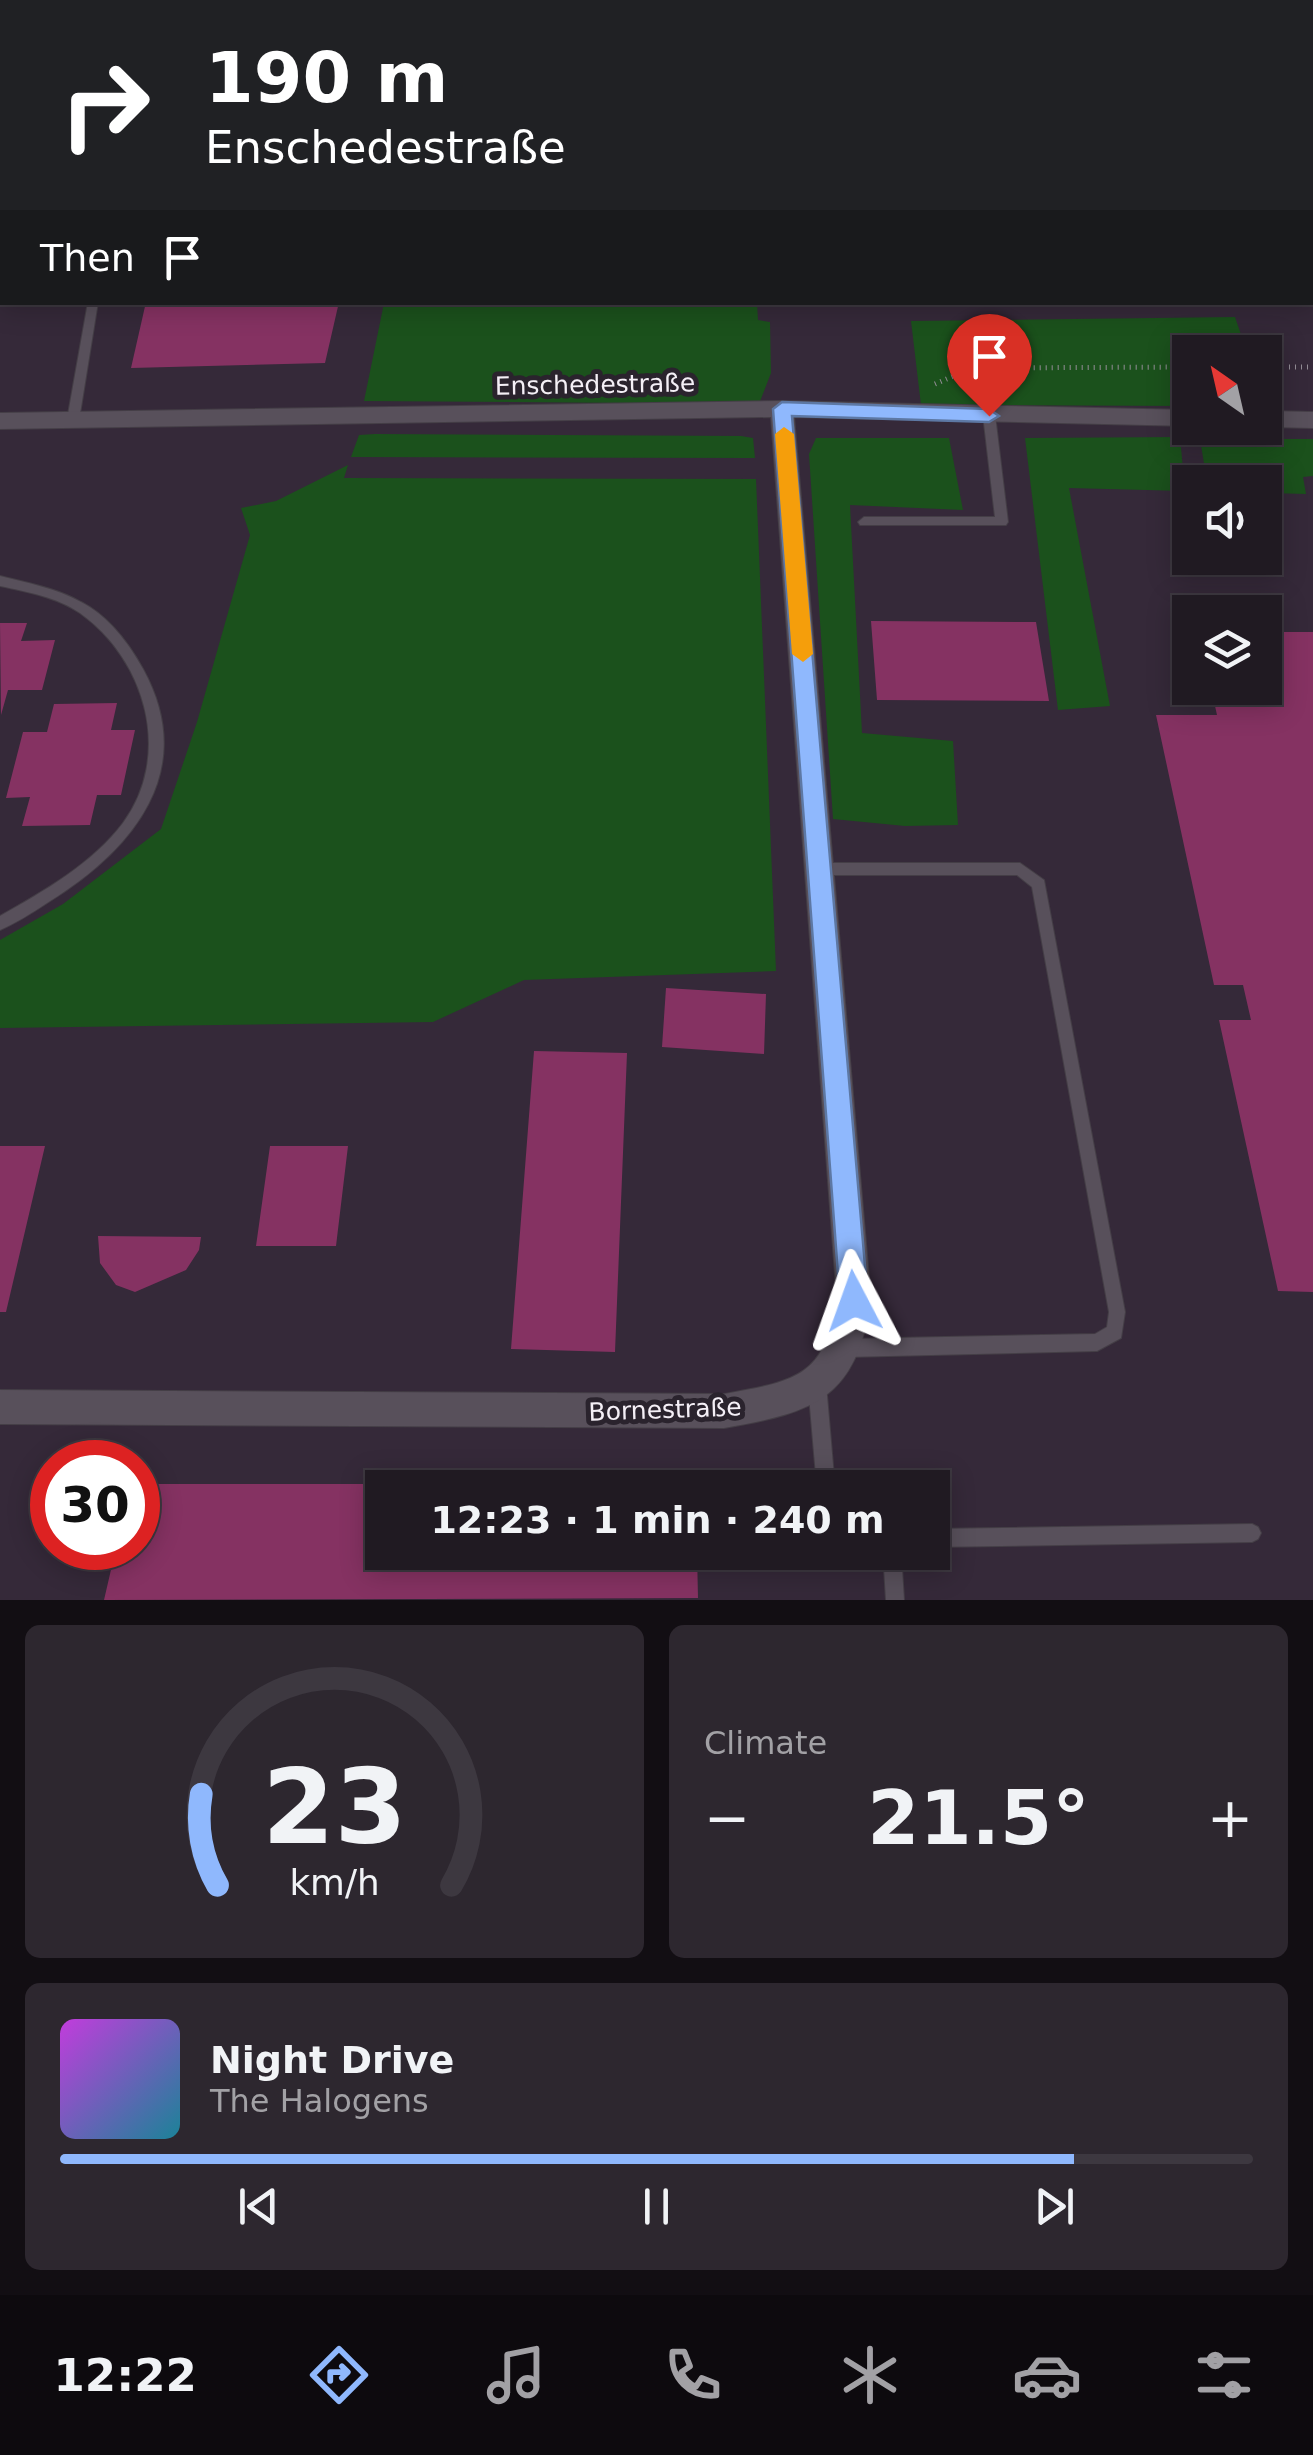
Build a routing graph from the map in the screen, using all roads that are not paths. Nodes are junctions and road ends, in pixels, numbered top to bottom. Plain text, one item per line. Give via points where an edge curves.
1 (91, 305) edge
2 (782, 409) junction
3 (989, 416) junction
4 (1172, 418) edge
5 (1282, 419) edge
6 (72, 420) junction
7 (1313, 420) edge
8 (0, 421) edge
9 (864, 522) dead end
10 (0, 580) edge
11 (820, 869) junction
12 (0, 922) edge
13 (846, 1348) junction
14 (817, 1382) junction
15 (0, 1407) edge
16 (824, 1470) edge
17 (1252, 1532) dead end
18 (950, 1538) edge
19 (893, 1570) edge
20 (895, 1600) edge

1 - 6 lane
2 - 3 street, Enschedestraße
2 - 6 street, Enschedestraße
2 - 11 street
3 - 4 street, Enschedestraße
3 - 9 lane via 1002,522
5 - 7 street
6 - 8 street, Enschedestraße
10 - 12 lane via 84,610 117,638 158,715 148,787 130,826 96,860
11 - 13 street via 854,1301
11 - 13 lane via 1020,868 1039,884 1117,1312 1115,1332 1097,1342
13 - 14 street, Bornestraße
14 - 15 street, Bornestraße via 778,1402 724,1411
14 - 16 lane
17 - 18 lane
19 - 20 lane

